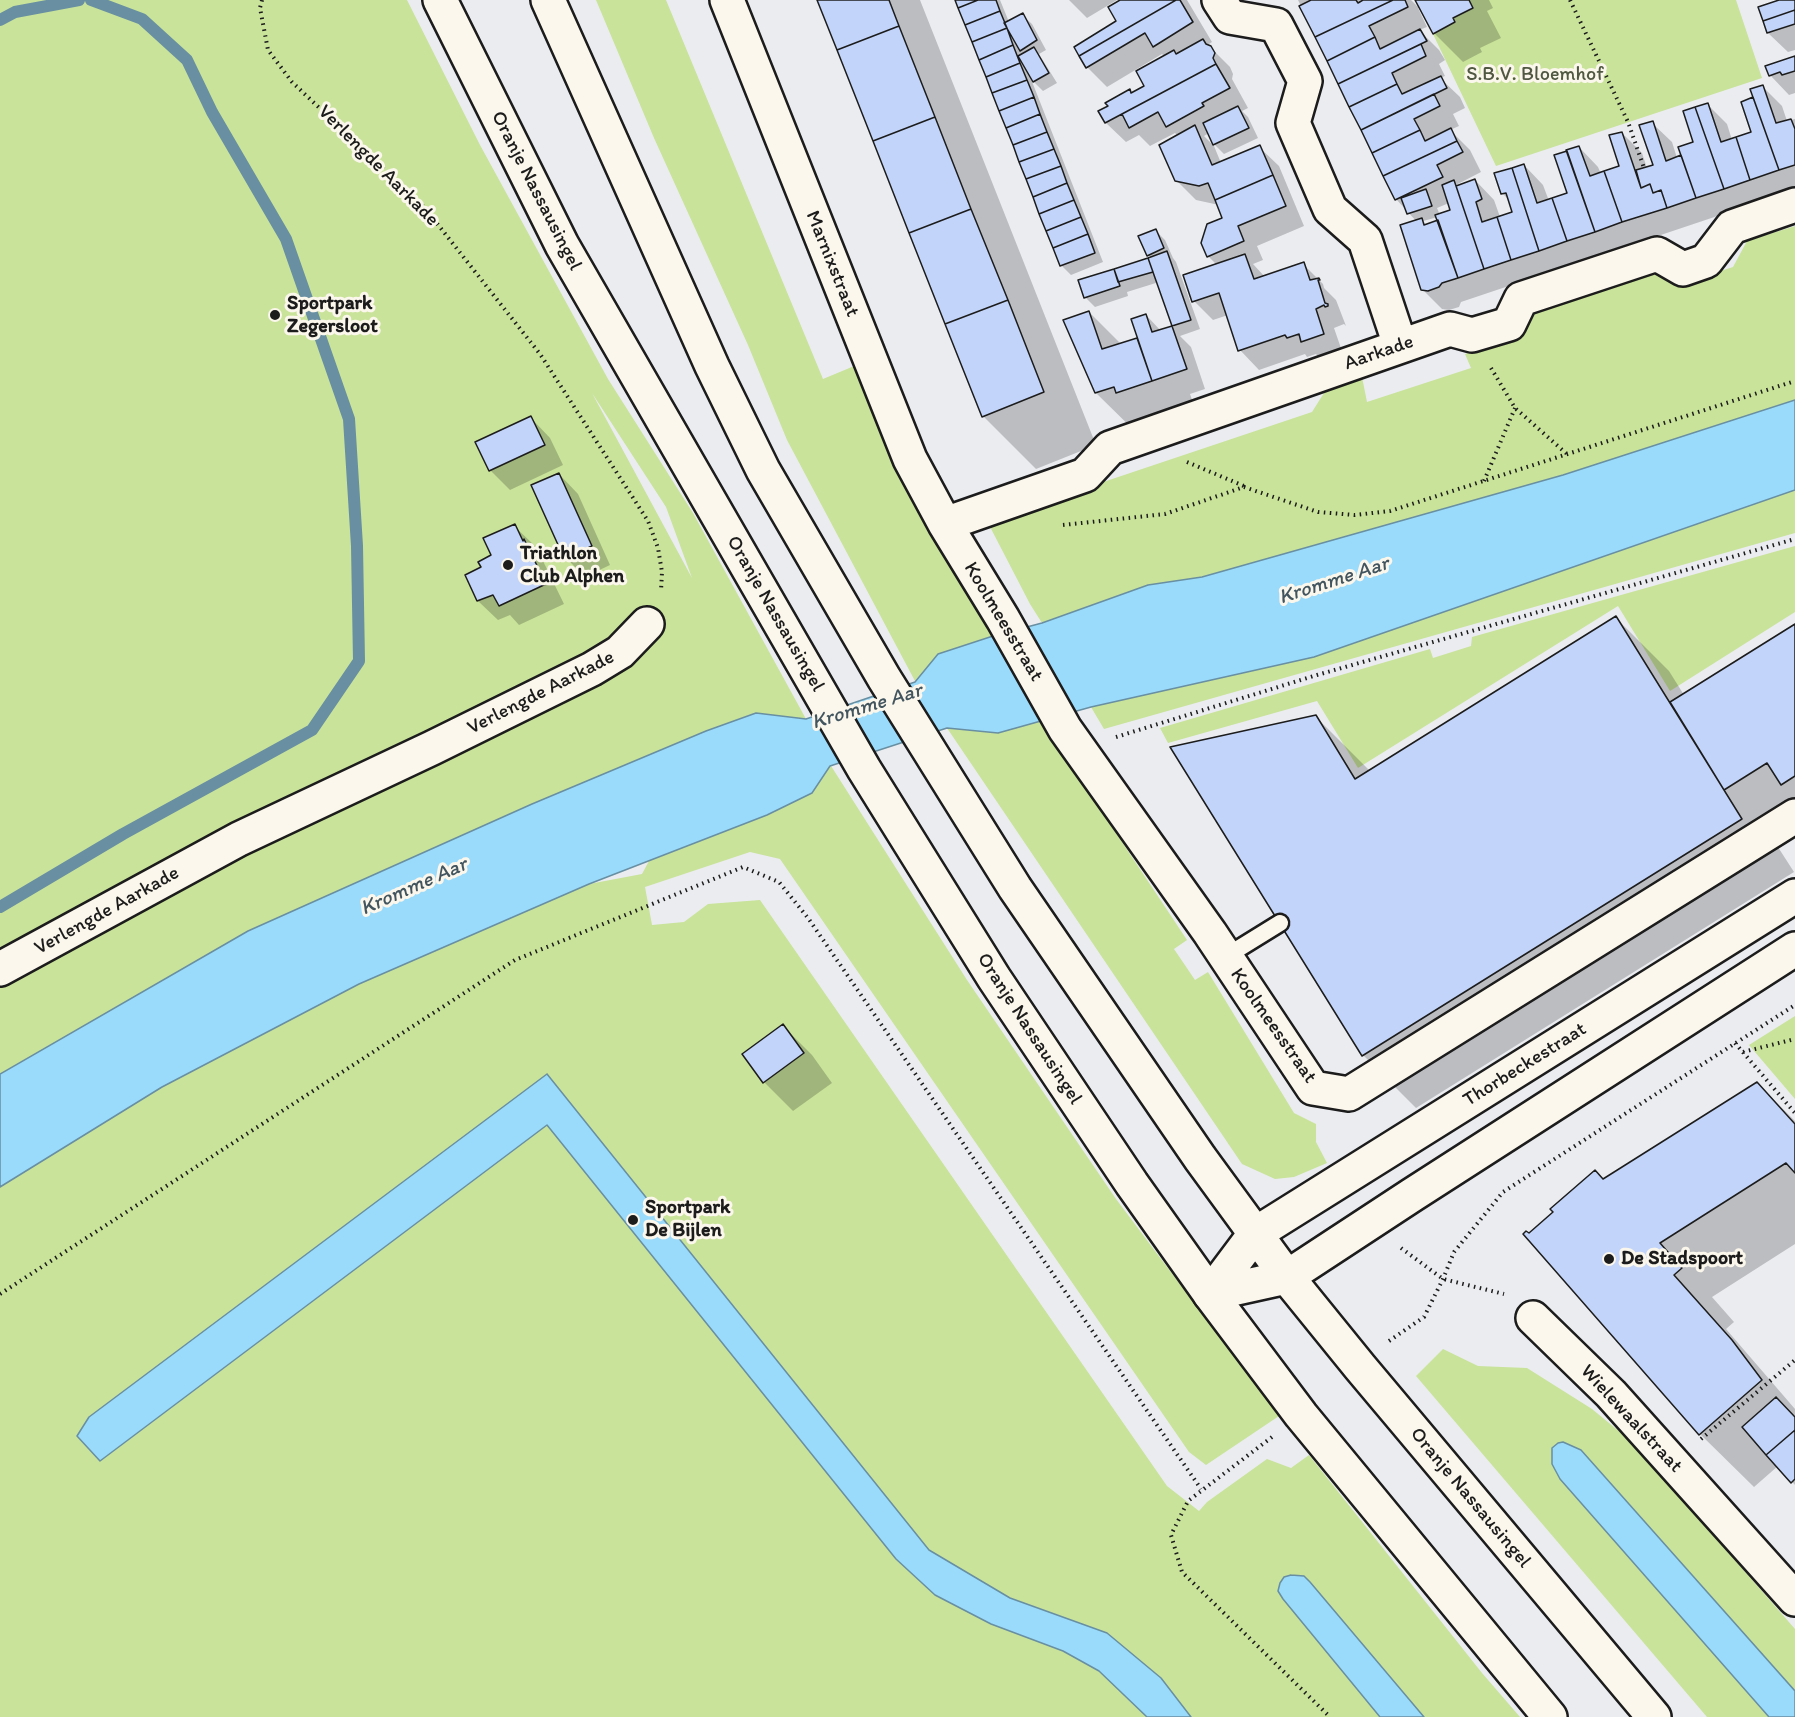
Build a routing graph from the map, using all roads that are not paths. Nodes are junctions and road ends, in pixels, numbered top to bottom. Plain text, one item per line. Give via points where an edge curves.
1 (440, 0) edge
2 (548, 0) edge
3 (727, 0) edge
4 (1219, 0) edge
5 (1795, 205) edge
6 (1400, 345) junction
7 (945, 524) junction
8 (646, 624) road end
9 (1795, 816) edge
10 (1795, 896) edge
11 (1280, 923) dead end
12 (1795, 949) edge
13 (1225, 957) junction
14 (0, 969) edge
15 (1255, 1234) junction
16 (1287, 1277) junction
17 (1210, 1294) junction
18 (1533, 1318) road end
19 (1795, 1599) edge
20 (1550, 1717) edge
21 (1654, 1717) edge

1 - 17 street, Oranje Nassausingel via 562,245 864,769 994,978
2 - 15 street, Oranje Nassausingel via 740,425 794,525 1015,888
3 - 7 street, Marnixstraat via 910,459
4 - 6 street via 1230,17 1276,25 1305,81 1293,123 1330,209 1365,240
5 - 6 street, Aarkade via 1732,227 1706,261 1683,269 1657,254 1521,299 1509,324 1472,335 1450,329
6 - 7 street, Aarkade via 1110,448 1085,475
7 - 13 street, Koolmeesstraat via 1072,738
8 - 14 street, Verlengde Aarkade via 620,652 592,669 238,839
9 - 13 street, Koolmeesstraat via 1349,1094 1313,1088
10 - 15 street, Thorbeckestraat
11 - 13 lane
12 - 16 street
15 - 16 street, Oranje Nassausingel
15 - 17 street
16 - 17 street
16 - 21 street, Oranje Nassausingel
17 - 20 street, Oranje Nassausingel via 1301,1415
18 - 19 street, Wielewaalstraat via 1611,1394

